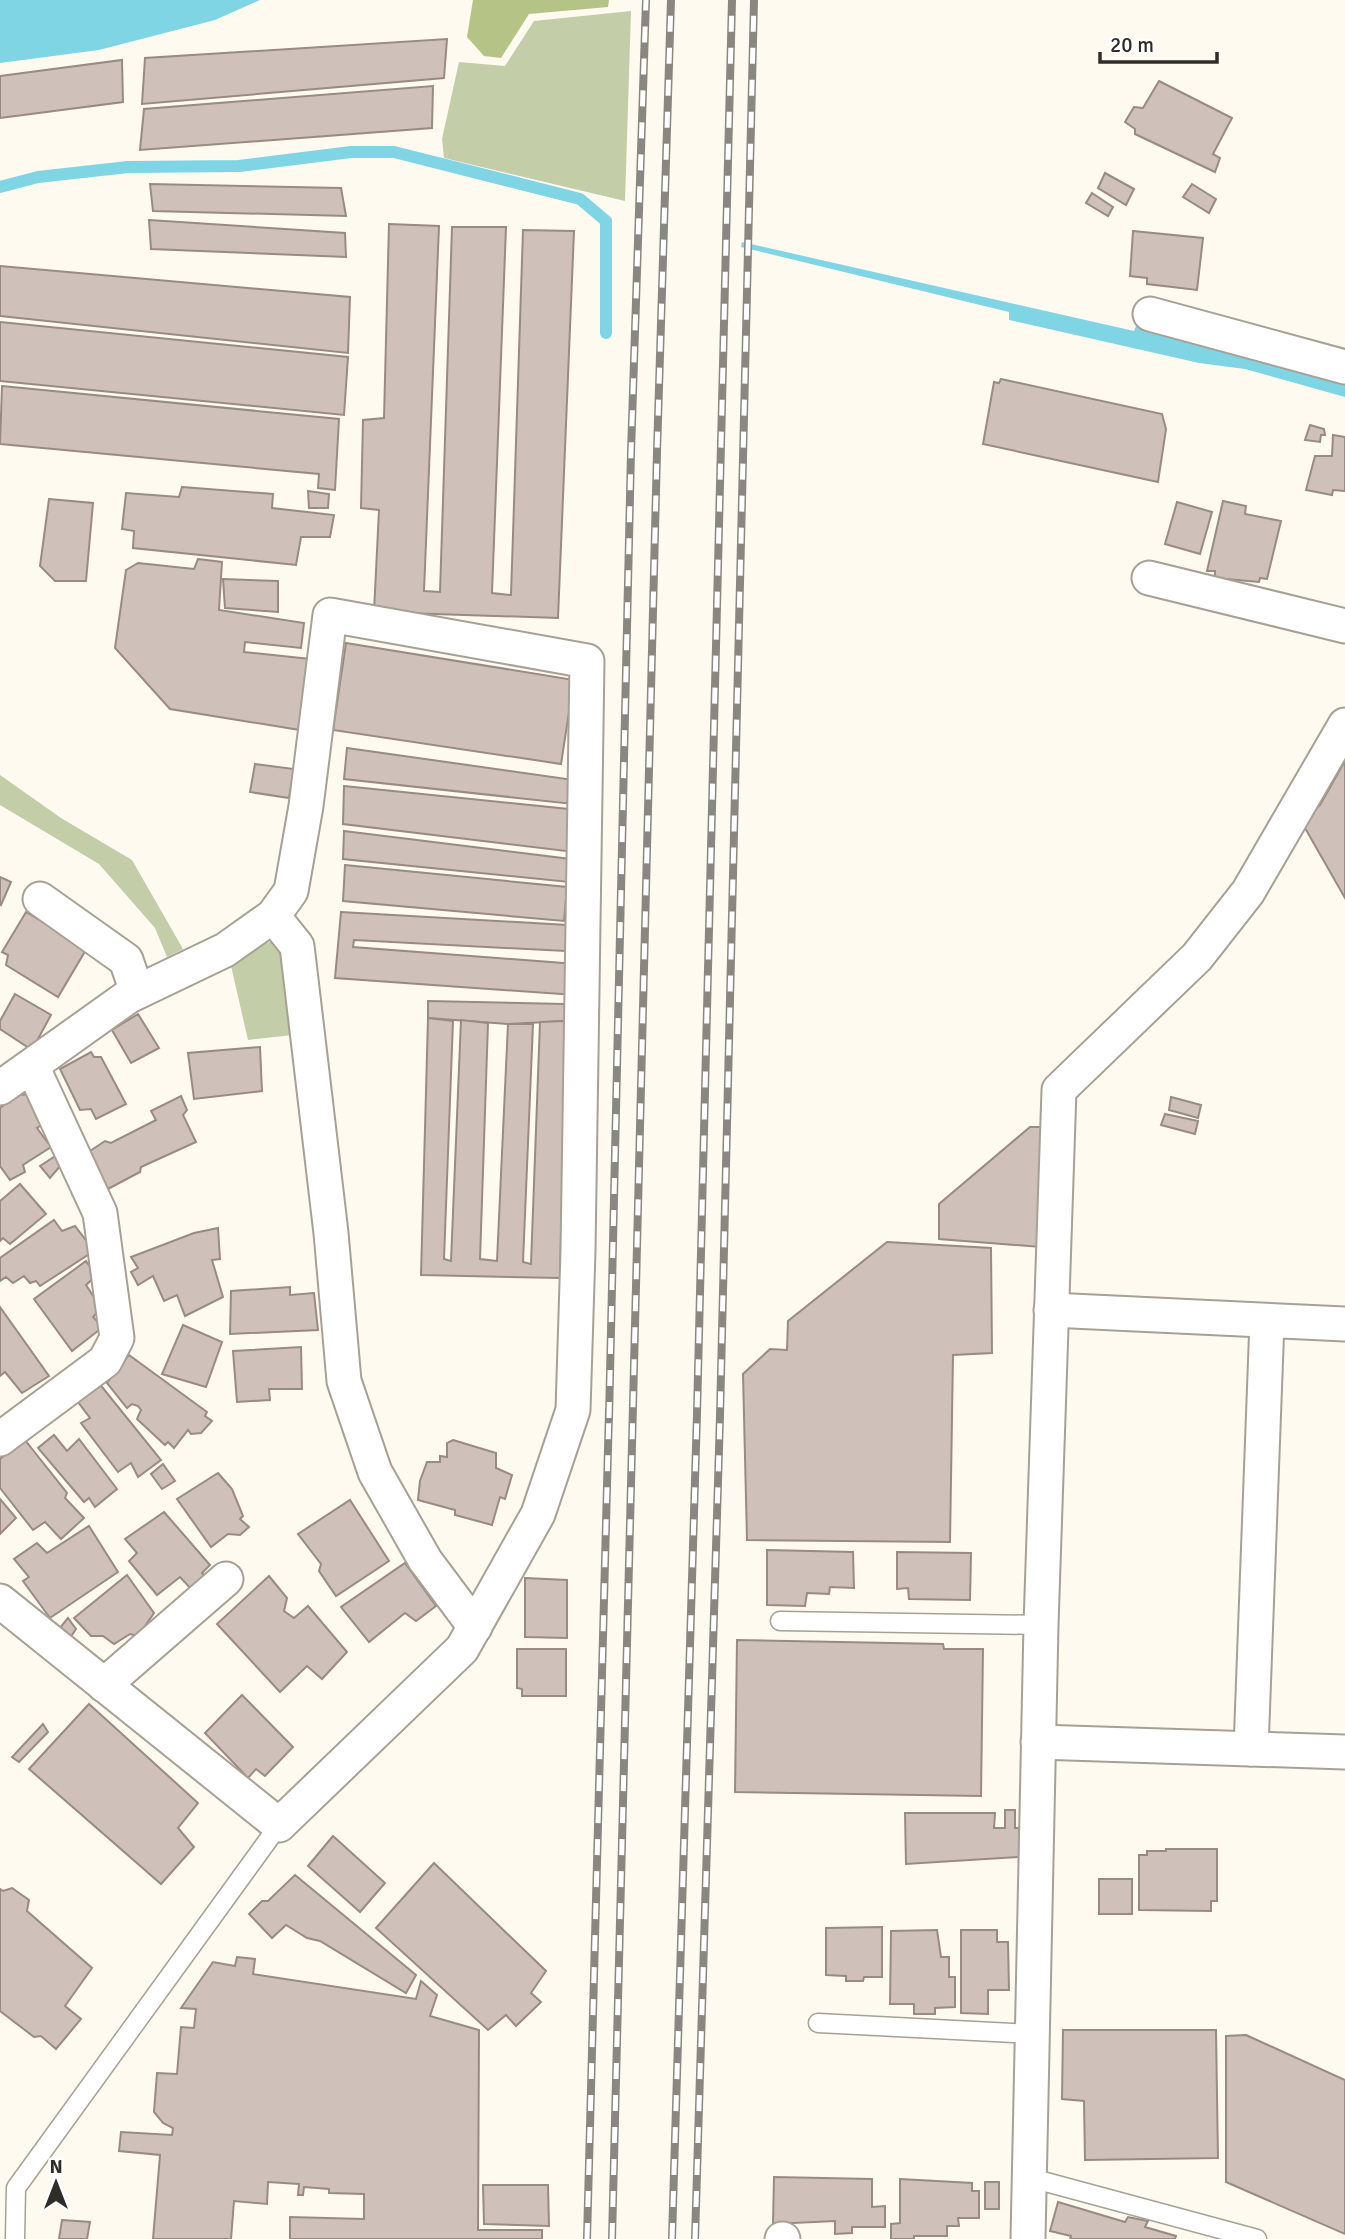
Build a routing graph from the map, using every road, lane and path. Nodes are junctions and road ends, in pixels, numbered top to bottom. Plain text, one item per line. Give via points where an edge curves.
1 (1150, 314) dead end
2 (1345, 367) edge
3 (1149, 578) dead end
4 (1345, 626) edge
5 (1345, 725) edge
6 (40, 899) dead end
7 (273, 916) junction
8 (137, 992) junction
9 (32, 1066) junction
10 (0, 1088) edge
11 (1051, 1310) junction
12 (1267, 1321) junction
13 (1345, 1324) edge
14 (0, 1439) edge
15 (226, 1579) dead end
16 (0, 1601) edge
17 (780, 1621) dead end
18 (1041, 1625) junction
19 (475, 1627) junction
20 (104, 1685) junction
21 (1038, 1742) junction
22 (1251, 1749) junction
23 (1345, 1752) edge
24 (279, 1825) junction
25 (818, 2023) dead end
26 (1032, 2034) junction
27 (1031, 2178) junction
28 (15, 2239) edge
29 (1028, 2239) edge
30 (1257, 2239) edge

1 - 2 street
3 - 4 street
5 - 11 street via 1248,892 1197,957 1059,1090
6 - 8 street via 126,960
7 - 8 street via 225,950
7 - 19 street via 298,946 344,1381 375,1472 425,1560
7 - 19 street via 294,879 330,615 587,661 573,1410 538,1514
8 - 9 street
9 - 10 street
9 - 14 street via 100,1213 117,1338 105,1361
11 - 12 street
11 - 18 street
12 - 13 street
12 - 22 street
15 - 20 street
16 - 20 street
17 - 18 lane
18 - 21 street
19 - 24 street via 462,1649
20 - 24 street
21 - 22 street
21 - 26 street
22 - 23 street
24 - 28 lane via 16,2188
25 - 26 lane
26 - 27 street
27 - 29 street
27 - 30 lane

